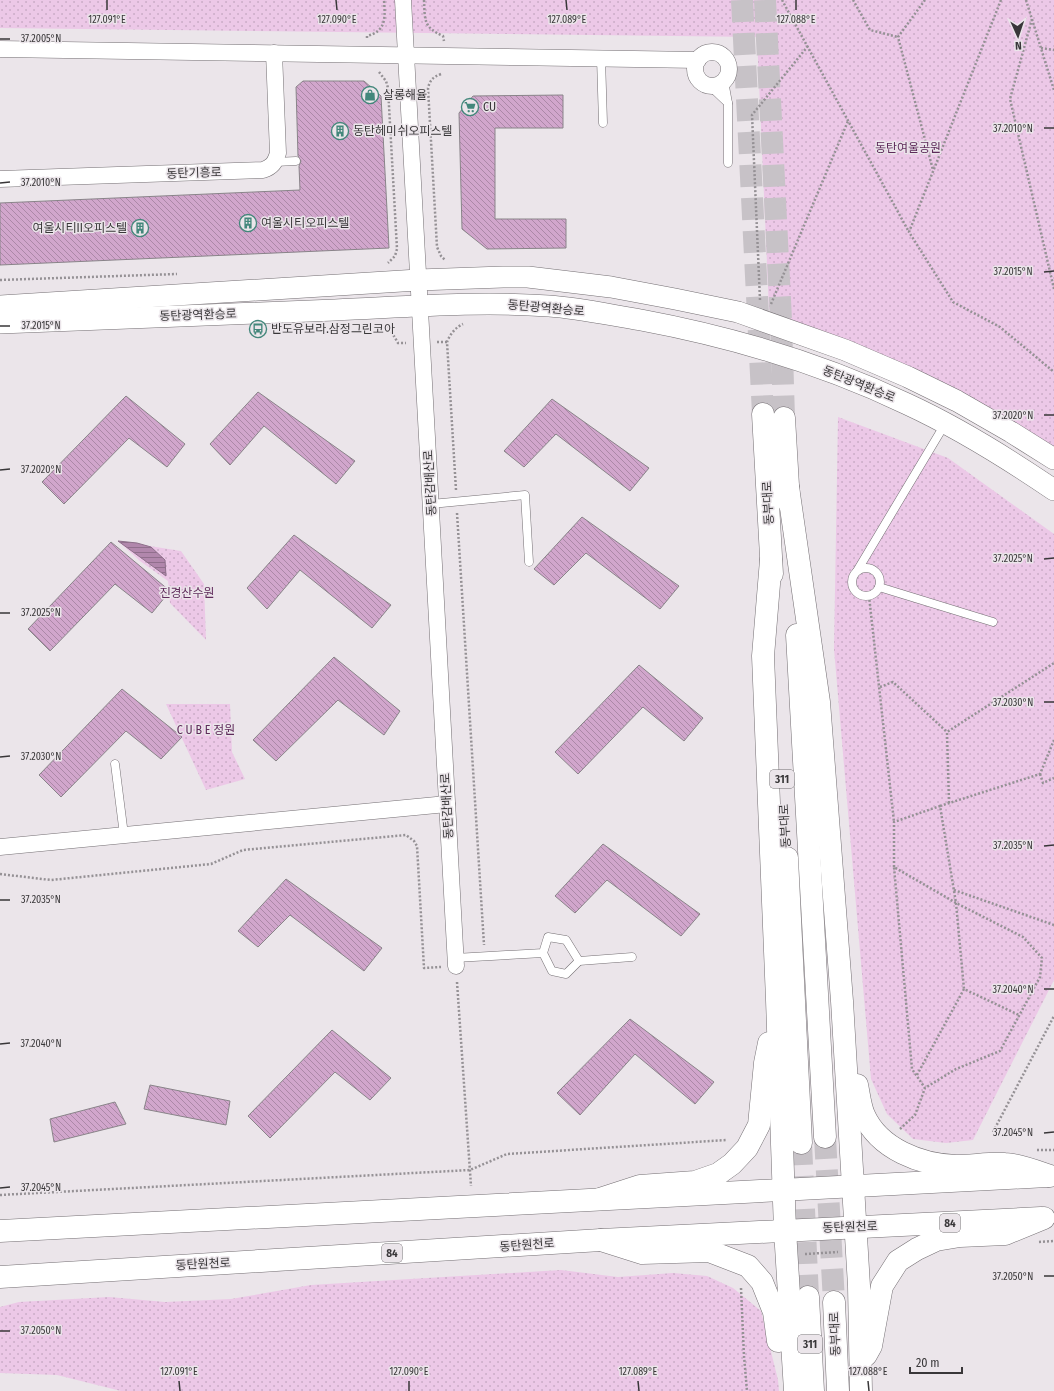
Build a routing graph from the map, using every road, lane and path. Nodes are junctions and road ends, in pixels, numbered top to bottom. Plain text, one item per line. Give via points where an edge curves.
1 (384, 0) edge
2 (403, 0) edge
3 (424, 0) edge
4 (782, 0) edge
5 (853, 0) edge
6 (925, 0) edge
7 (1001, 0) edge
8 (1026, 0) edge
9 (1032, 19) junction
10 (367, 36) dead end
11 (443, 36) dead end
12 (898, 37) junction
13 (808, 46) junction
14 (1041, 48) junction
15 (0, 49) edge
16 (1054, 50) edge
17 (274, 53) junction
18 (406, 54) junction
19 (601, 58) junction
20 (698, 60) junction
21 (377, 70) dead end
22 (717, 83) junction
23 (1054, 90) edge
24 (728, 103) junction
25 (848, 120) junction
26 (603, 123) dead end
27 (296, 161) dead end
28 (275, 162) junction
29 (728, 163) dead end
30 (933, 172) junction
31 (0, 179) edge
32 (909, 232) junction
33 (383, 266) dead end
34 (182, 274) dead end
35 (0, 280) edge
36 (418, 280) junction
37 (1054, 289) edge
38 (0, 306) edge
39 (420, 306) junction
40 (761, 306) dead end
41 (768, 309) dead end
42 (0, 323) edge
43 (469, 324) dead end
44 (1054, 372) edge
45 (946, 424) junction
46 (1054, 459) edge
47 (788, 488) junction
48 (1054, 490) edge
49 (456, 494) dead end
50 (431, 504) junction
51 (457, 509) dead end
52 (771, 560) junction
53 (529, 562) dead end
54 (857, 571) junction
55 (879, 587) junction
56 (869, 595) junction
57 (993, 622) dead end
58 (1054, 663) edge
59 (880, 687) junction
60 (947, 732) junction
61 (1054, 740) edge
62 (115, 764) dead end
63 (1040, 774) junction
64 (1054, 778) edge
65 (949, 803) junction
66 (447, 804) junction
67 (940, 806) junction
68 (894, 822) junction
69 (124, 835) junction
70 (0, 847) edge
71 (894, 866) junction
72 (0, 874) edge
73 (954, 890) junction
74 (956, 903) junction
75 (1054, 925) edge
76 (484, 948) dead end
77 (543, 953) junction
78 (632, 958) dead end
79 (579, 961) junction
80 (455, 962) junction
81 (964, 989) junction
82 (777, 1000) junction
83 (842, 1001) junction
84 (1019, 1015) junction
85 (1054, 1016) edge
86 (917, 1075) junction
87 (925, 1088) junction
88 (899, 1130) dead end
89 (993, 1132) dead end
90 (825, 1137) tunnel mouth
91 (734, 1139) dead end
92 (801, 1143) tunnel mouth
93 (470, 1170) junction
94 (1052, 1176) edge
95 (853, 1186) junction
96 (783, 1189) junction
97 (472, 1191) dead end
98 (0, 1195) edge
99 (600, 1199) junction
100 (1049, 1218) edge
101 (855, 1227) junction
102 (785, 1230) junction
103 (0, 1231) edge
104 (601, 1240) junction
105 (1054, 1241) edge
106 (1041, 1242) dead end
107 (857, 1251) junction
108 (786, 1255) junction
109 (0, 1277) edge
110 (741, 1285) dead end
111 (808, 1297) tunnel mouth
112 (834, 1302) tunnel mouth
113 (861, 1364) junction
114 (794, 1382) edge
115 (747, 1391) edge
116 (813, 1391) edge
117 (838, 1391) edge
118 (861, 1391) edge

1 - 10 path via 383,25
2 - 18 street, 동탄감배산로
3 - 11 path via 426,24
4 - 13 path
5 - 12 path via 870,30
6 - 12 path
7 - 30 path
8 - 9 path
9 - 14 path
9 - 37 path via 1010,99
12 - 30 path
13 - 25 path
13 - 40 path via 752,115
14 - 16 path
14 - 23 path
15 - 17 street
17 - 18 street
17 - 28 street via 278,153
18 - 19 street
18 - 36 street, 동탄감배산로
19 - 20 street
19 - 26 lane
20 - 22 street via 695,65 696,77 705,85
20 - 22 street via 707,53 723,57 728,66 727,76
21 - 33 path via 388,88 397,249 391,261
22 - 24 lane
22 - 24 lane
24 - 29 lane
25 - 32 path
25 - 41 path
27 - 28 lane
28 - 31 street, 동탄기흥로 via 271,167 262,170
30 - 32 path
32 - 44 path via 953,302 1000,327
34 - 35 path
36 - 38 street, 동탄광역환승로
36 - 39 street, 동탄감배산로
36 - 46 street, 동탄광역환승로 via 504,277 557,280 738,312 845,350 908,377 957,401
39 - 42 street, 동탄광역환승로
39 - 45 street, 동탄광역환승로 via 551,306 705,333 750,345 839,375 908,404
39 - 50 street, 동탄감배산로
43 - 49 path via 462,324 447,342
45 - 48 street, 동탄광역환승로 via 1004,456
45 - 54 lane
47 - 52 main road, 동부대로 / 311 via 774,416
47 - 83 main road via 819,702
47 - 90 main road, 동부대로 / 311
50 - 53 lane via 525,495
50 - 66 street, 동탄감배산로
51 - 76 path
52 - 82 main road via 763,656
52 - 92 main road, 동부대로 / 311
54 - 55 lane via 866,568 874,570 880,578
54 - 56 lane via 853,579 854,588 861,594
55 - 56 lane via 874,594
55 - 57 lane
56 - 59 path
58 - 60 path
59 - 60 path via 893,682
59 - 68 path
60 - 65 path
61 - 63 path
62 - 69 lane
63 - 64 path via 1043,783
63 - 65 path
65 - 67 path
66 - 69 street
66 - 80 street, 동탄감배산로
67 - 68 path
67 - 73 path
68 - 71 path
69 - 70 street
71 - 74 path
71 - 86 path via 912,1068
72 - 80 path via 51,880 211,864 243,850 406,835 417,846 424,968
73 - 74 path
73 - 75 path
74 - 81 path
74 - 84 path via 1022,937 1042,958 1040,977
77 - 79 lane via 552,971 566,974
77 - 79 lane via 548,937 566,940
77 - 80 lane
78 - 79 lane
80 - 93 path
81 - 84 path
81 - 86 path
82 - 96 main road
82 - 99 main road via 765,1063 759,1125 747,1148 718,1174 695,1182 640,1186
83 - 94 main road via 864,1114 876,1133 885,1141 924,1162 956,1166 1007,1164
83 - 95 main road
84 - 87 path via 1000,1051 956,1069
85 - 89 path
86 - 87 path
87 - 88 path via 915,1115
91 - 93 path via 507,1154
93 - 97 path
93 - 98 path
94 - 95 main road
95 - 96 main road
95 - 101 main road
96 - 99 main road
96 - 102 main road
99 - 103 main road
100 - 101 main road, 동탄원천로 / 84
100 - 113 main road via 1005,1234 936,1240 898,1261 882,1286 871,1346
101 - 102 main road, 동탄원천로 / 84
101 - 107 main road
102 - 104 main road, 동탄원천로 / 84
102 - 108 main road
104 - 109 main road, 동탄원천로 / 84
104 - 114 main road via 642,1253 710,1251 748,1266 762,1282 774,1312 780,1351
105 - 106 path
107 - 108 path
107 - 113 main road
108 - 114 main road
110 - 115 path
111 - 116 main road, 동부대로 / 311
112 - 117 main road, 동부대로 / 311
113 - 118 main road

